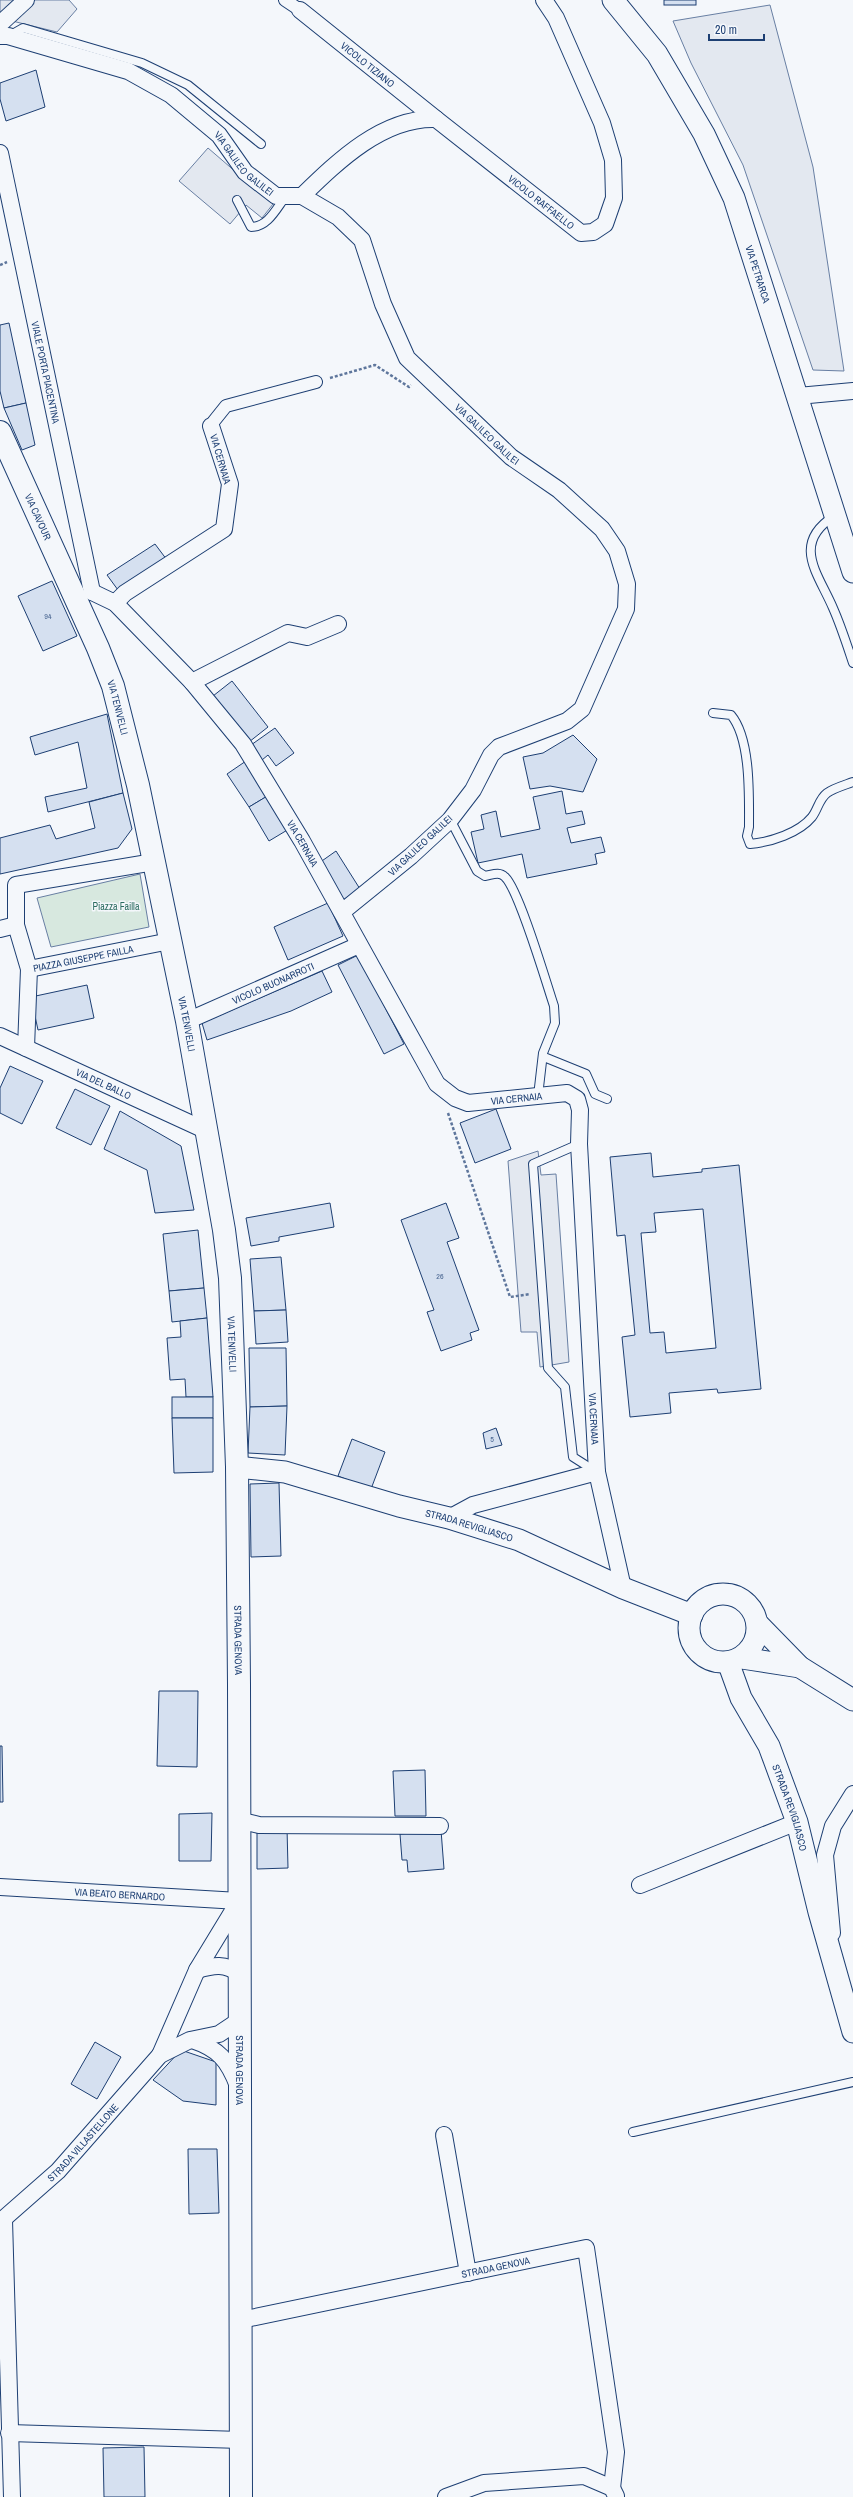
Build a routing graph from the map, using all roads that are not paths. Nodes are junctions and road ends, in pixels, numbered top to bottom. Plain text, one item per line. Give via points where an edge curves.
1 (26, 0) edge
2 (285, 0) edge
3 (544, 0) edge
4 (613, 0) edge
5 (300, 10) joint
6 (3, 32) edge
7 (436, 119) junction
8 (261, 144) dead end
9 (0, 152) edge
10 (294, 196) junction
11 (237, 200) dead end
12 (316, 382) road end
13 (853, 391) edge
14 (798, 396) junction
15 (213, 423) joint
16 (0, 432) edge
17 (837, 515) junction
18 (853, 572) edge
19 (84, 596) junction
20 (116, 603) junction
21 (338, 624) dead end
22 (853, 663) edge
23 (192, 682) junction
24 (713, 713) dead end
25 (853, 782) edge
26 (451, 821) junction
27 (154, 862) junction
28 (342, 912) junction
29 (16, 925) junction
30 (0, 929) edge
31 (170, 941) junction
32 (359, 945) junction
33 (29, 969) junction
34 (187, 1021) junction
35 (0, 1036) edge
36 (26, 1048) junction
37 (544, 1057) junction
38 (538, 1096) junction
39 (607, 1099) dead end
40 (207, 1131) junction
41 (580, 1144) junction
42 (236, 1463) junction
43 (597, 1472) junction
44 (449, 1518) junction
45 (623, 1588) junction
46 (692, 1615) junction
47 (758, 1624) junction
48 (735, 1660) junction
49 (800, 1667) junction
50 (853, 1700) edge
51 (853, 1794) edge
52 (238, 1820) junction
53 (797, 1822) junction
54 (440, 1826) dead end
55 (640, 1885) dead end
56 (0, 1887) edge
57 (239, 1901) junction
58 (834, 1961) junction
59 (197, 1970) junction
60 (240, 1974) junction
61 (240, 2020) junction
62 (853, 2032) edge
63 (190, 2040) junction
64 (160, 2056) junction
65 (853, 2082) edge
66 (240, 2091) junction
67 (633, 2132) dead end
68 (444, 2135) dead end
69 (2, 2221) edge
70 (468, 2273) junction
71 (241, 2320) junction
72 (9, 2433) junction
73 (242, 2440) junction
74 (614, 2493) edge
75 (12, 2497) edge
76 (242, 2497) edge
77 (446, 2497) edge

1 - 6 street
2 - 5 street
3 - 7 street, VICOLO RAFFAELLO via 556,18 602,123 613,160 614,198 605,224 593,232 581,233
4 - 14 street, VIA PETRARCA via 657,54 704,134 734,198
5 - 7 street, VICOLO TIZIANO
6 - 8 lane via 23,28 142,63 188,85
6 - 10 street, VIA GALILEO GALILEI via 128,71 171,95 219,135 245,172 276,196
7 - 10 street via 417,118 379,135 343,157
9 - 19 street, VIALE PORTA PIACENTINA
10 - 11 lane via 258,227 251,227 246,222
10 - 26 street, VIA GALILEO GALILEI via 338,217 362,240 383,304 407,358 511,457 559,490 602,529 617,551 627,584 626,609 582,709 567,721 499,747 491,755 473,790
12 - 15 street via 226,406
13 - 14 street
14 - 17 street, VIA PETRARCA
15 - 20 street, VIA CERNAIA via 230,484 224,529 125,593
16 - 19 main road, VIA CAVOUR
17 - 18 street, VIA PETRARCA
17 - 22 lane via 817,530 812,539 810,557 836,613
19 - 20 street, VIA CERNAIA
19 - 27 main road, VIA TENIVELLI via 113,686
20 - 23 street, VIA CERNAIA
21 - 23 street via 307,637 288,633
23 - 28 street, VIA CERNAIA via 243,744
24 - 25 lane via 731,715 737,722 749,770 747,836 750,844 800,829 813,816 821,799 828,792
26 - 28 street, VIA GALILEO GALILEI
26 - 37 lane via 477,871 485,876 498,873 506,877 517,900 554,1006 555,1023
27 - 29 street, PIAZZA GIUSEPPE FAILLA via 16,885
27 - 31 main road, VIA TENIVELLI
28 - 32 street, VIA CERNAIA
29 - 30 street
29 - 33 street, PIAZZA GIUSEPPE FAILLA
31 - 33 street, PIAZZA GIUSEPPE FAILLA
31 - 34 main road, VIA TENIVELLI
32 - 34 street, VICOLO BUONARROTI
32 - 38 street, VIA CERNAIA via 437,1084 455,1098 468,1103
33 - 36 street
34 - 40 main road, VIA TENIVELLI
35 - 36 street, VIA DEL BALLO
36 - 40 street, VIA DEL BALLO
37 - 38 lane
37 - 39 lane via 586,1074 595,1094
38 - 41 street, VIA CERNAIA via 567,1093 577,1098 580,1110
40 - 42 main road, VIA TENIVELLI via 230,1278
41 - 43 street, VIA CERNAIA
41 - 43 lane via 533,1164 548,1368 565,1387 574,1457
42 - 44 street, STRADA REVIGLIASCO via 286,1472 398,1506
42 - 52 main road, STRADA GENOVA
43 - 44 street via 473,1506
43 - 45 street, VIA CERNAIA
44 - 45 street, STRADA REVIGLIASCO via 519,1540
45 - 46 street, STRADA REVIGLIASCO
46 - 47 street via 706,1598 728,1594 748,1604
46 - 48 street via 690,1635 699,1653 708,1659
47 - 48 street via 754,1643
47 - 49 street
48 - 49 street
48 - 53 street, STRADA REVIGLIASCO via 741,1698 769,1746
49 - 50 street
51 - 58 street, STRADA REVIGLIASCO via 833,1826 825,1855
52 - 54 street via 259,1825
52 - 57 main road, STRADA GENOVA
53 - 55 street
53 - 58 street, STRADA REVIGLIASCO
56 - 57 street, VIA BEATO BERNARDO
57 - 59 street, STRADA VILLASTELLONE
57 - 60 main road, STRADA GENOVA
58 - 62 street, STRADA REVIGLIASCO
59 - 60 street via 217,1965 233,1969
59 - 64 street, STRADA VILLASTELLONE
60 - 61 main road, STRADA GENOVA
61 - 63 street, STRADA VILLASTELLONE via 219,2034
61 - 66 main road, STRADA GENOVA
63 - 64 street, STRADA VILLASTELLONE
63 - 66 street via 207,2045 222,2055
64 - 69 street, STRADA VILLASTELLONE via 58,2171
65 - 67 lane
66 - 71 main road, STRADA GENOVA
68 - 70 street
69 - 72 street
70 - 71 street, STRADA GENOVA
70 - 74 street, STRADA GENOVA via 586,2248 616,2452
71 - 73 main road, STRADA GENOVA
72 - 73 street
72 - 75 street
73 - 76 main road, STRADA GENOVA
74 - 77 street via 584,2476 484,2483

